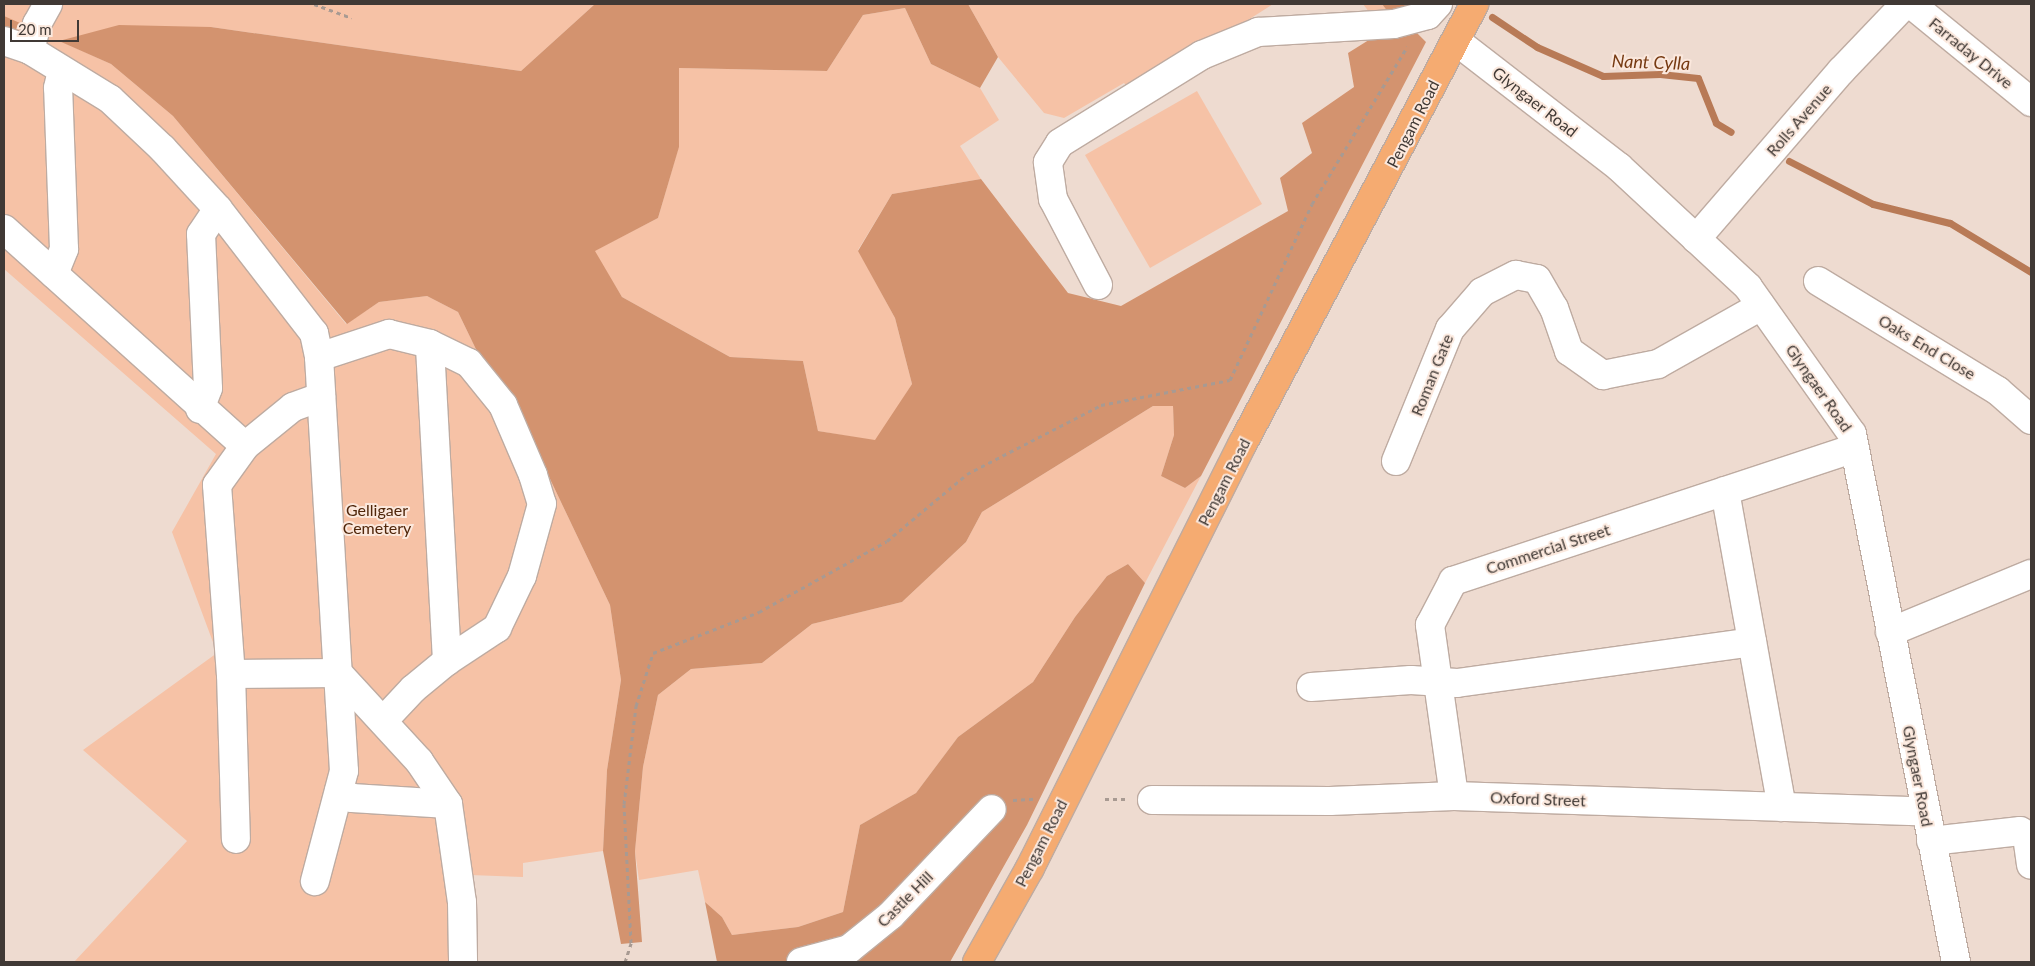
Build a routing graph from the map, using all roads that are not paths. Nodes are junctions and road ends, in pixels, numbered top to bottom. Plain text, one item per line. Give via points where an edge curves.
1 (48, 4) edge
2 (1438, 4) edge
3 (1474, 4) edge
4 (1905, 4) edge
5 (1911, 4) edge
6 (1456, 41) junction
7 (4, 42) edge
8 (30, 50) junction
9 (62, 71) junction
10 (2031, 102) edge
11 (218, 209) junction
12 (4, 229) edge
13 (1696, 239) junction
14 (54, 274) junction
15 (1818, 281) dead end
16 (1098, 284) dead end
17 (1761, 306) junction
18 (430, 344) junction
19 (319, 357) junction
20 (321, 397) junction
21 (200, 409) junction
22 (2031, 420) edge
23 (245, 446) junction
24 (1855, 448) junction
25 (1396, 461) dead end
26 (1725, 491) junction
27 (2031, 574) edge
28 (1890, 632) junction
29 (1752, 642) junction
30 (447, 661) junction
31 (338, 673) junction
32 (231, 674) junction
33 (1436, 683) junction
34 (1311, 687) dead end
35 (382, 721) junction
36 (339, 791) junction
37 (1454, 796) junction
38 (1152, 800) dead end
39 (448, 804) junction
40 (1782, 807) junction
41 (992, 809) dead end
42 (1925, 812) junction
43 (236, 840) dead end
44 (1931, 842) junction
45 (2031, 865) edge
46 (315, 881) dead end
47 (463, 962) edge
48 (801, 962) edge
49 (978, 962) edge
50 (1956, 962) edge

1 - 8 street via 37,24
2 - 16 street via 1428,14 1394,24 1258,32 1202,55 1060,143 1048,162 1053,199
3 - 6 main road, Pengam Road
4 - 13 street, Rolls Avenue via 1842,70
5 - 10 street, Farraday Drive
6 - 13 street, Glyngaer Road via 1619,167
6 - 49 main road, Pengam Road via 1243,443 1030,868
7 - 8 street
8 - 9 street
9 - 11 street via 110,99 163,149
9 - 14 street via 58,88 64,249
11 - 19 street via 314,333
11 - 21 street via 200,234 208,388
12 - 14 street
13 - 17 street, Glyngaer Road via 1748,287
14 - 21 street
15 - 22 street, Oaks End Close via 1998,391
17 - 24 street, Glyngaer Road via 1852,434
17 - 25 street, Roman Gate via 1658,364 1603,374 1569,351 1554,308 1537,279 1516,275 1482,292 1450,329
18 - 19 street via 389,334
18 - 30 street
18 - 30 street via 469,363 503,406 542,504 522,576 497,628
19 - 20 street
20 - 23 street via 293,406
20 - 31 street
21 - 23 street
23 - 32 street via 217,485
24 - 26 street, Commercial Street
24 - 28 street, Glyngaer Road
26 - 29 street
26 - 33 street, Commercial Street via 1453,580 1430,625
27 - 28 street
28 - 42 street, Glyngaer Road
29 - 33 street
29 - 40 street
30 - 35 street
31 - 32 street
31 - 35 street
31 - 36 street via 344,771
32 - 43 street
33 - 34 street via 1411,680
33 - 37 street, Commercial Street
35 - 39 street via 419,761
36 - 39 street via 352,798
36 - 46 street
37 - 38 street, Oxford Street via 1330,801
37 - 40 street, Oxford Street
39 - 47 street via 462,902
40 - 42 street, Oxford Street
41 - 48 street, Castle Hill via 892,915 849,949
42 - 44 street, Glyngaer Road
44 - 45 street via 2020,831 2027,836
44 - 50 street, Glyngaer Road

